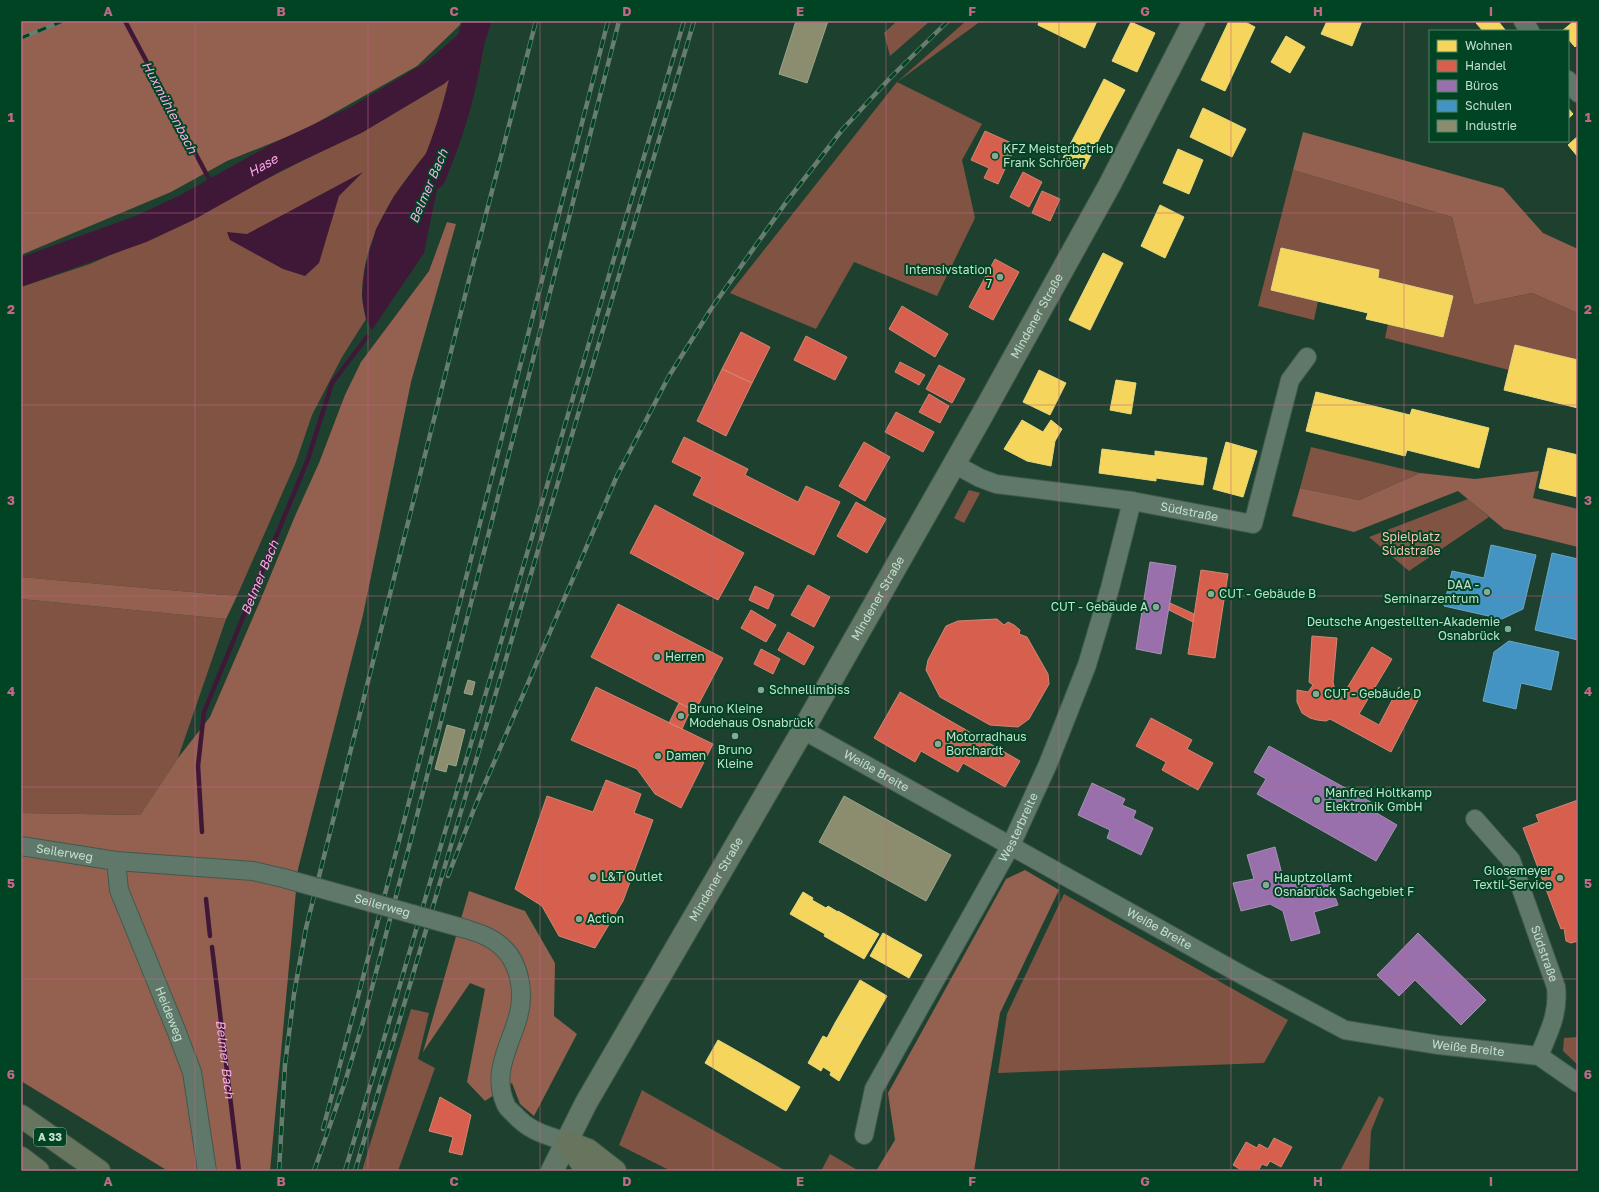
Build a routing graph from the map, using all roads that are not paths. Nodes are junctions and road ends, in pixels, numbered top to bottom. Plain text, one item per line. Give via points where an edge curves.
1 (1194, 21) edge
2 (1523, 21) edge
3 (1529, 30) edge
4 (1569, 81) edge
5 (1578, 93) edge
6 (1307, 357) dead end
7 (954, 464) junction
8 (1132, 501) junction
9 (803, 730) junction
10 (1475, 819) dead end
11 (1011, 845) junction
12 (21, 846) edge
13 (116, 861) junction
14 (1539, 1056) junction
15 (1578, 1083) edge
16 (21, 1116) edge
17 (864, 1135) dead end
18 (566, 1142) junction
19 (21, 1158) edge
20 (38, 1171) edge
21 (99, 1171) edge
22 (206, 1171) edge
23 (552, 1171) edge
24 (587, 1171) edge
25 (616, 1171) edge

1 - 7 main road, Mindener Straße via 1109,186
2 - 3 street
4 - 5 street
6 - 8 street, Südstraße via 1290,380 1253,524
7 - 8 street, Südstraße via 996,484
7 - 9 main road, Mindener Straße
8 - 11 street, Westerbreite via 1087,665 1048,764
9 - 11 street, Weiße Breite
9 - 18 main road, Mindener Straße via 586,1103
10 - 14 street, Südstraße via 1511,860 1556,987 1558,1001 1555,1016
11 - 14 street, Weiße Breite via 1345,1030 1440,1045
11 - 17 street, Westerbreite via 874,1089
12 - 13 street, Seilerweg
13 - 18 street, Seilerweg, bridge via 253,871 485,935 502,947 515,964 521,989 519,1016 503,1055 500,1082 506,1105 523,1124
13 - 22 street, Heideweg via 119,890 192,1072
14 - 15 street
16 - 21 highway, A 33
18 - 23 main road, Mindener Straße
18 - 24 highway
18 - 25 highway via 588,1150
19 - 20 highway, A 33

